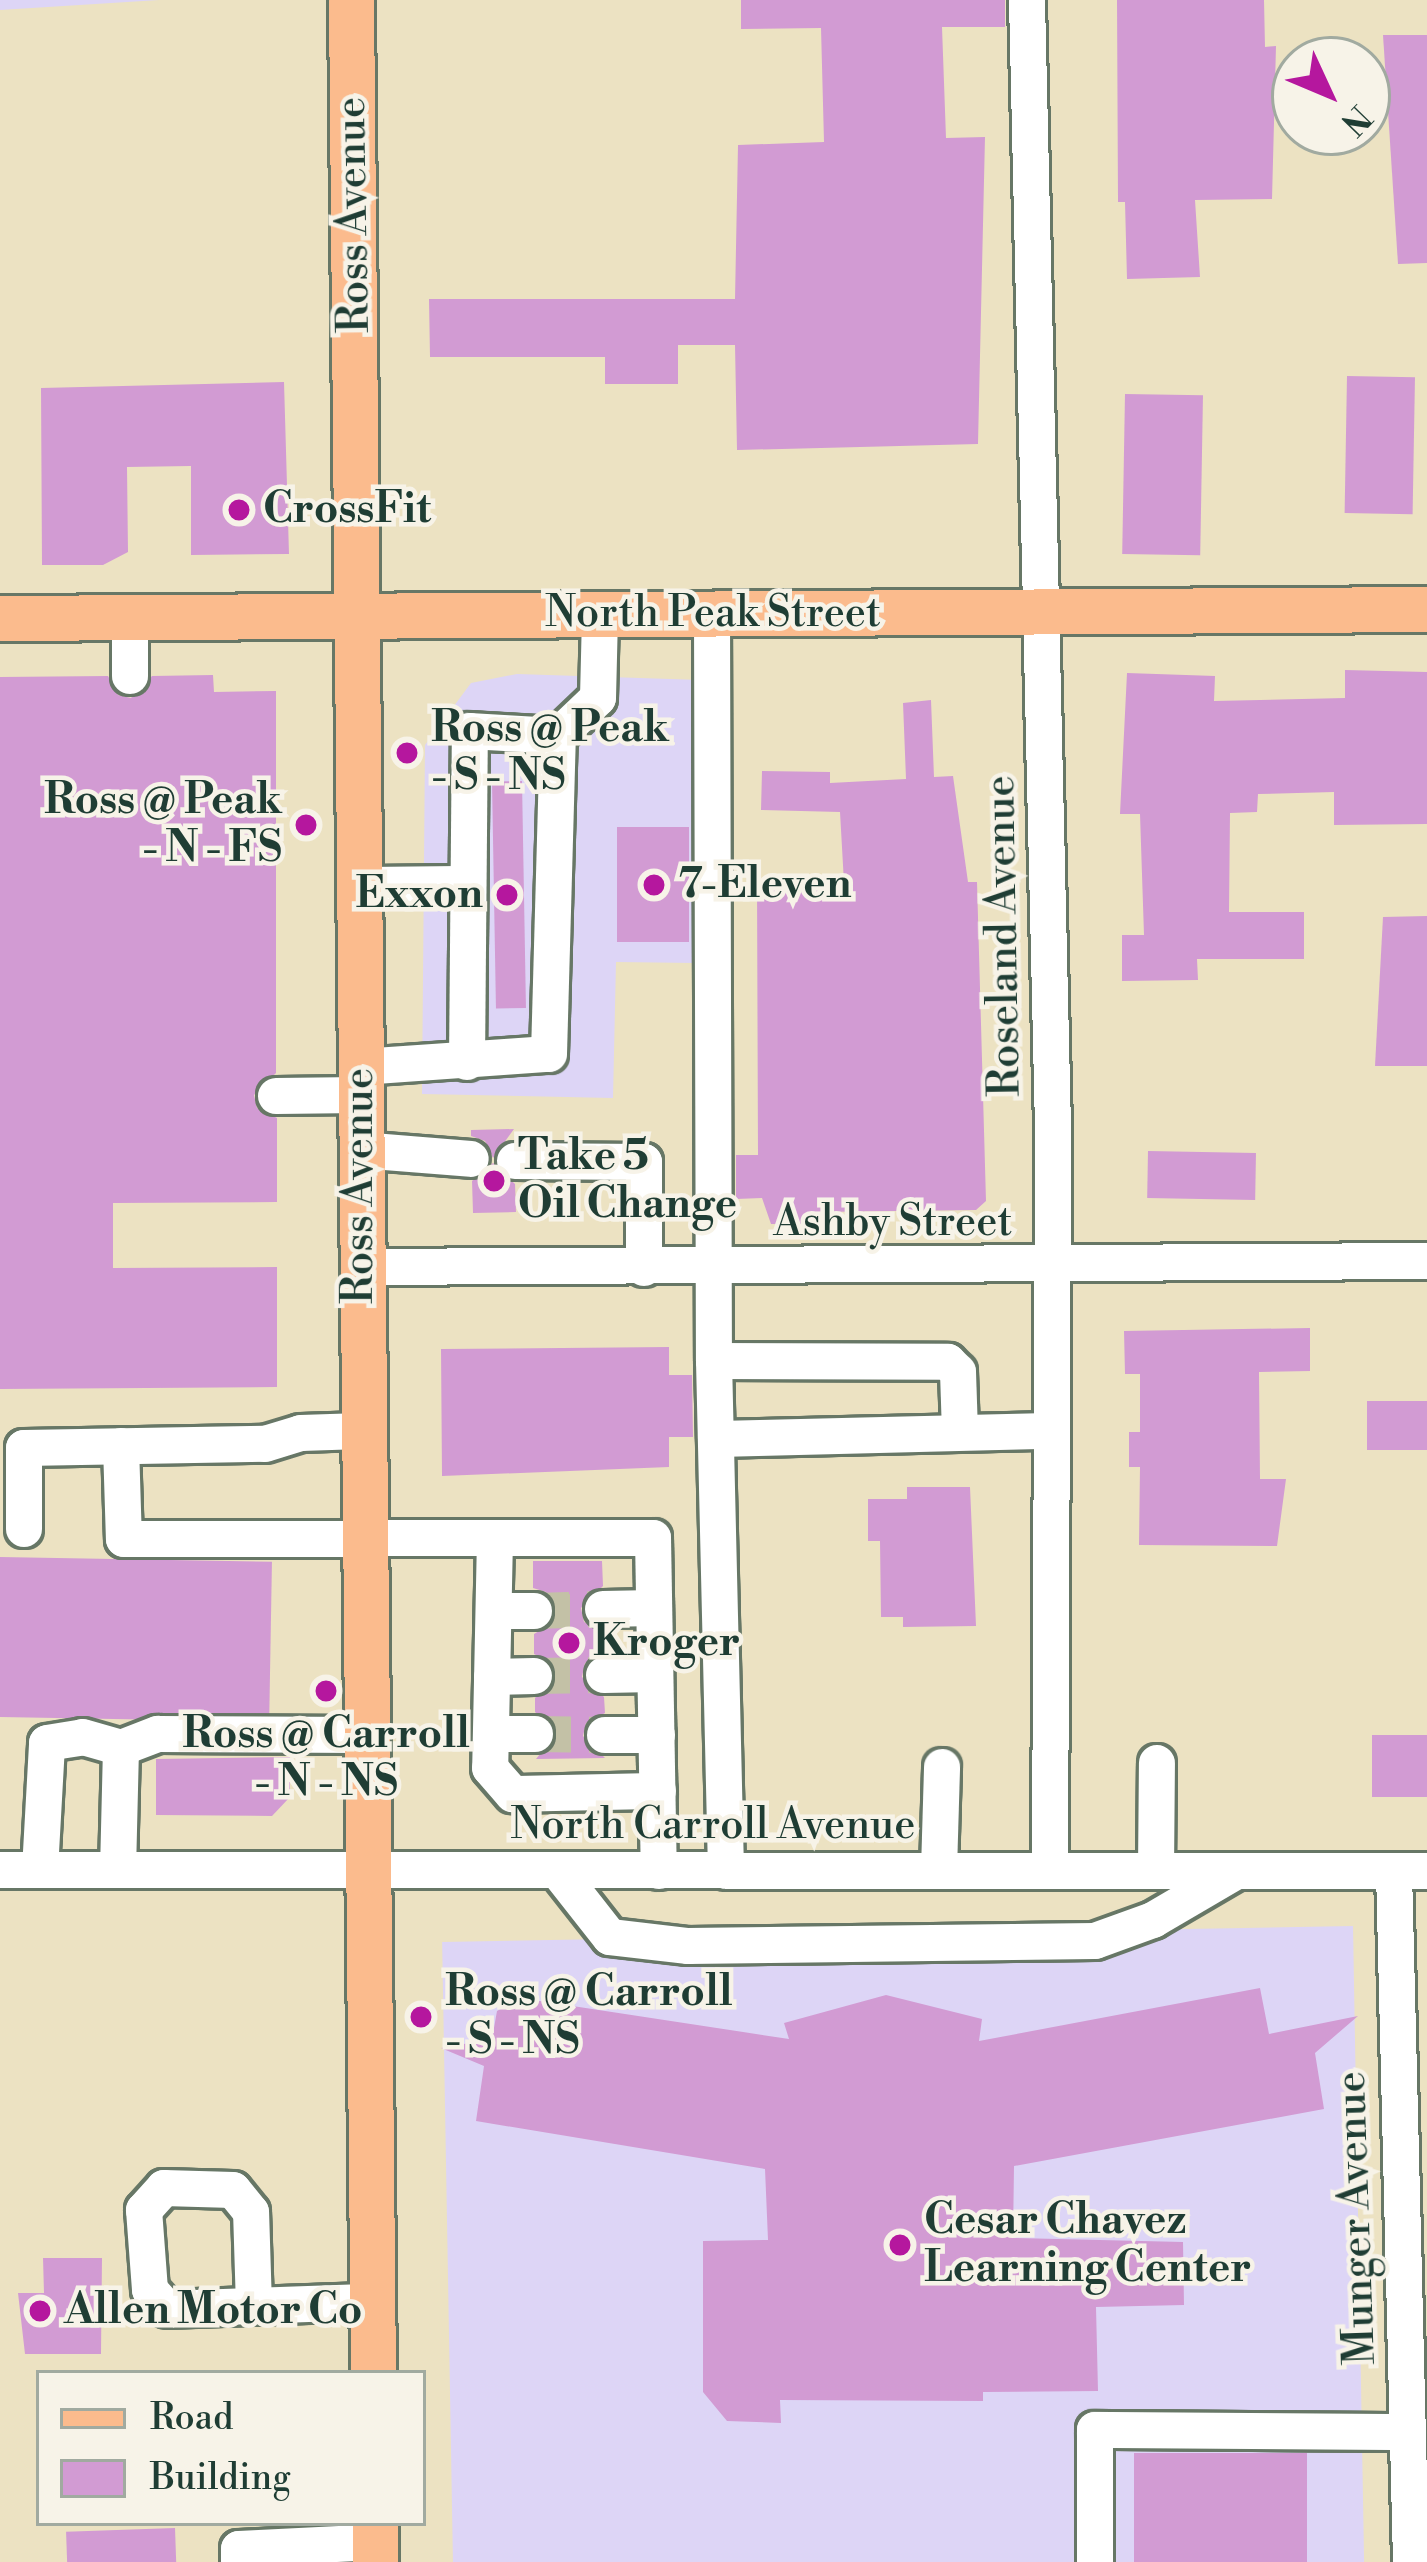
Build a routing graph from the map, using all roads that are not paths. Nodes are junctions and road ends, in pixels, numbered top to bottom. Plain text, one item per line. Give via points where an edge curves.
1 (351, 0) edge
2 (1027, 0) edge
3 (1427, 609) edge
4 (1042, 612) junction
5 (600, 614) junction
6 (712, 614) junction
7 (0, 618) edge
8 (361, 618) junction
9 (130, 619) junction
10 (130, 676) dead end
11 (558, 736) junction
12 (464, 884) junction
13 (362, 885) junction
14 (467, 1061) junction
15 (360, 1081) junction
16 (277, 1096) dead end
17 (360, 1150) junction
18 (471, 1159) dead end
19 (514, 1161) dead end
20 (1427, 1261) edge
21 (359, 1267) junction
22 (644, 1268) junction
23 (713, 1268) junction
24 (1051, 1268) junction
25 (713, 1361) junction
26 (362, 1431) junction
27 (1051, 1431) junction
28 (960, 1432) junction
29 (716, 1439) junction
30 (121, 1446) junction
31 (24, 1528) dead end
32 (362, 1538) junction
33 (495, 1538) junction
34 (654, 1608) junction
35 (603, 1609) tunnel mouth
36 (494, 1611) junction
37 (533, 1611) tunnel mouth
38 (656, 1674) junction
39 (604, 1675) tunnel mouth
40 (534, 1676) tunnel mouth
41 (492, 1677) junction
42 (491, 1734) junction
43 (535, 1734) tunnel mouth
44 (365, 1735) junction
45 (605, 1735) tunnel mouth
46 (657, 1735) junction
47 (121, 1748) junction
48 (1157, 1763) dead end
49 (942, 1767) dead end
50 (658, 1791) junction
51 (0, 1870) edge
52 (40, 1870) junction
53 (118, 1870) junction
54 (366, 1870) junction
55 (659, 1870) junction
56 (939, 1870) junction
57 (1238, 1870) junction
58 (558, 1871) junction
59 (726, 1871) junction
60 (1050, 1871) junction
61 (1156, 1871) junction
62 (1411, 1871) edge
63 (1412, 2021) edge
64 (372, 2302) junction
65 (254, 2306) dead end
66 (373, 2370) edge
67 (1408, 2432) junction
68 (375, 2542) edge
69 (1416, 2552) edge
70 (239, 2562) edge
71 (1095, 2562) edge

1 - 8 main road, Ross Avenue
2 - 4 street, Roseland Avenue
3 - 4 main road, North Peak Street
4 - 6 main road, North Peak Street
4 - 24 street, Roseland Avenue
5 - 6 main road, North Peak Street
5 - 8 main road, North Peak Street
5 - 11 street via 598,698
6 - 23 street
7 - 9 main road, North Peak Street
8 - 9 main road, North Peak Street
8 - 13 main road, Ross Avenue
9 - 10 street
11 - 12 street via 470,731
11 - 14 street via 549,1054
12 - 13 street
12 - 14 street
13 - 15 main road, Ross Avenue
14 - 15 street
15 - 16 street
15 - 17 main road, Ross Avenue
17 - 18 street
17 - 21 main road, Ross Avenue
19 - 22 street via 644,1162
20 - 24 street, Ashby Street
21 - 22 street, Ashby Street
21 - 26 main road, Ross Avenue
22 - 23 street, Ashby Street
23 - 24 street, Ashby Street
23 - 25 street
24 - 27 street, Roseland Avenue
25 - 28 street via 948,1362 958,1372
25 - 29 street
26 - 30 street via 301,1432 265,1444
26 - 32 main road, Ross Avenue
27 - 28 street
27 - 60 street, Roseland Avenue
28 - 29 street
29 - 59 street
30 - 31 street via 24,1448
30 - 32 street via 124,1539
32 - 33 street
32 - 44 main road, Ross Avenue
33 - 34 street via 653,1538
33 - 36 street
34 - 35 street
34 - 38 street
36 - 37 street
36 - 41 street
38 - 39 street
38 - 46 street
40 - 41 street
41 - 42 street
42 - 43 street
42 - 50 street via 490,1768 513,1794
44 - 47 street via 158,1734
44 - 54 main road, Ross Avenue
45 - 46 street
46 - 50 street
47 - 52 street via 83,1737 47,1743
47 - 53 street
48 - 61 street
49 - 56 street
50 - 55 street
51 - 52 street, North Carroll Avenue
52 - 53 street, North Carroll Avenue
53 - 54 street, North Carroll Avenue
54 - 58 street, North Carroll Avenue
54 - 64 main road, Ross Avenue
55 - 58 street, North Carroll Avenue
55 - 59 street, North Carroll Avenue
56 - 59 street, North Carroll Avenue
56 - 60 street, North Carroll Avenue
57 - 58 street via 1153,1920 1095,1941 688,1946 610,1937
57 - 61 street, North Carroll Avenue
57 - 62 street, North Carroll Avenue
60 - 61 street, North Carroll Avenue
62 - 63 street, Munger Avenue
63 - 67 street, Munger Avenue
64 - 65 street
64 - 66 main road, Ross Avenue
67 - 69 street, Munger Avenue
67 - 71 street via 1095,2431
68 - 70 street via 239,2549

